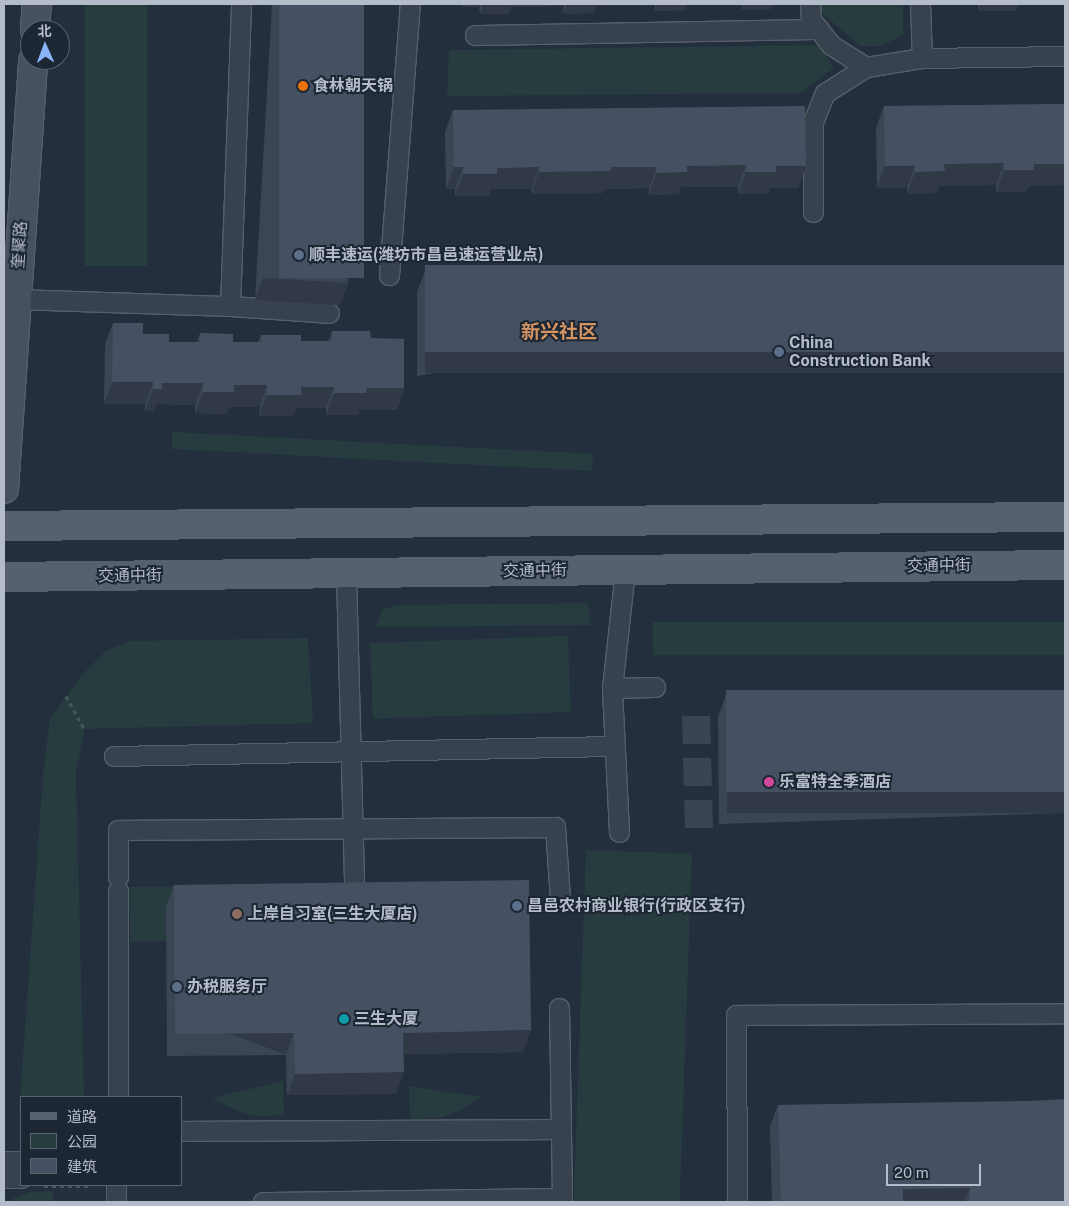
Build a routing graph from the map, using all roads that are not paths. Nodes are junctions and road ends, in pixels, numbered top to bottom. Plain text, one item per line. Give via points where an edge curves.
1 (37, 4) edge
2 (241, 4) edge
3 (410, 4) edge
4 (810, 4) edge
5 (920, 4) edge
6 (36, 20) edge
7 (819, 29) junction
8 (475, 35) dead end
9 (1065, 56) edge
10 (922, 58) junction
11 (866, 67) junction
12 (32, 70) edge
13 (813, 212) dead end
14 (389, 275) dead end
15 (17, 299) junction
16 (230, 306) junction
17 (329, 313) dead end
18 (4, 489) edge
19 (1065, 518) edge
20 (4, 526) edge
21 (1065, 565) edge
22 (625, 570) junction
23 (346, 574) junction
24 (4, 577) edge
25 (655, 687) dead end
26 (612, 688) junction
27 (614, 746) junction
28 (350, 751) junction
29 (114, 756) dead end
30 (352, 828) junction
31 (619, 832) dead end
32 (354, 883) edge
33 (560, 899) dead end
34 (559, 1008) dead end
35 (1065, 1013) edge
36 (118, 1096) edge
37 (561, 1129) junction
38 (182, 1131) edge
39 (4, 1161) edge
40 (20, 1161) edge
41 (4, 1178) edge
42 (20, 1178) edge
43 (263, 1202) edge
44 (737, 1202) edge

1 - 6 main road
2 - 16 lane
3 - 14 lane
4 - 7 lane via 811,20
5 - 10 lane
7 - 8 lane
7 - 11 lane via 831,45
9 - 10 lane
10 - 11 lane
11 - 13 lane via 824,93 813,122
12 - 15 main road, 奎聚路
15 - 16 lane
15 - 18 main road, 奎聚路
16 - 17 lane
19 - 20 main road
21 - 22 main road, 交通中街
22 - 23 main road, 交通中街
22 - 26 lane
23 - 24 main road, 交通中街
23 - 28 lane
25 - 26 lane
26 - 27 lane
27 - 28 lane
27 - 31 lane
28 - 29 lane
28 - 30 lane
30 - 32 lane
30 - 33 lane via 555,827
30 - 36 lane via 118,830
34 - 37 lane
35 - 44 lane via 736,1015
37 - 38 lane
37 - 43 lane via 562,1198
39 - 40 lane
41 - 42 lane

